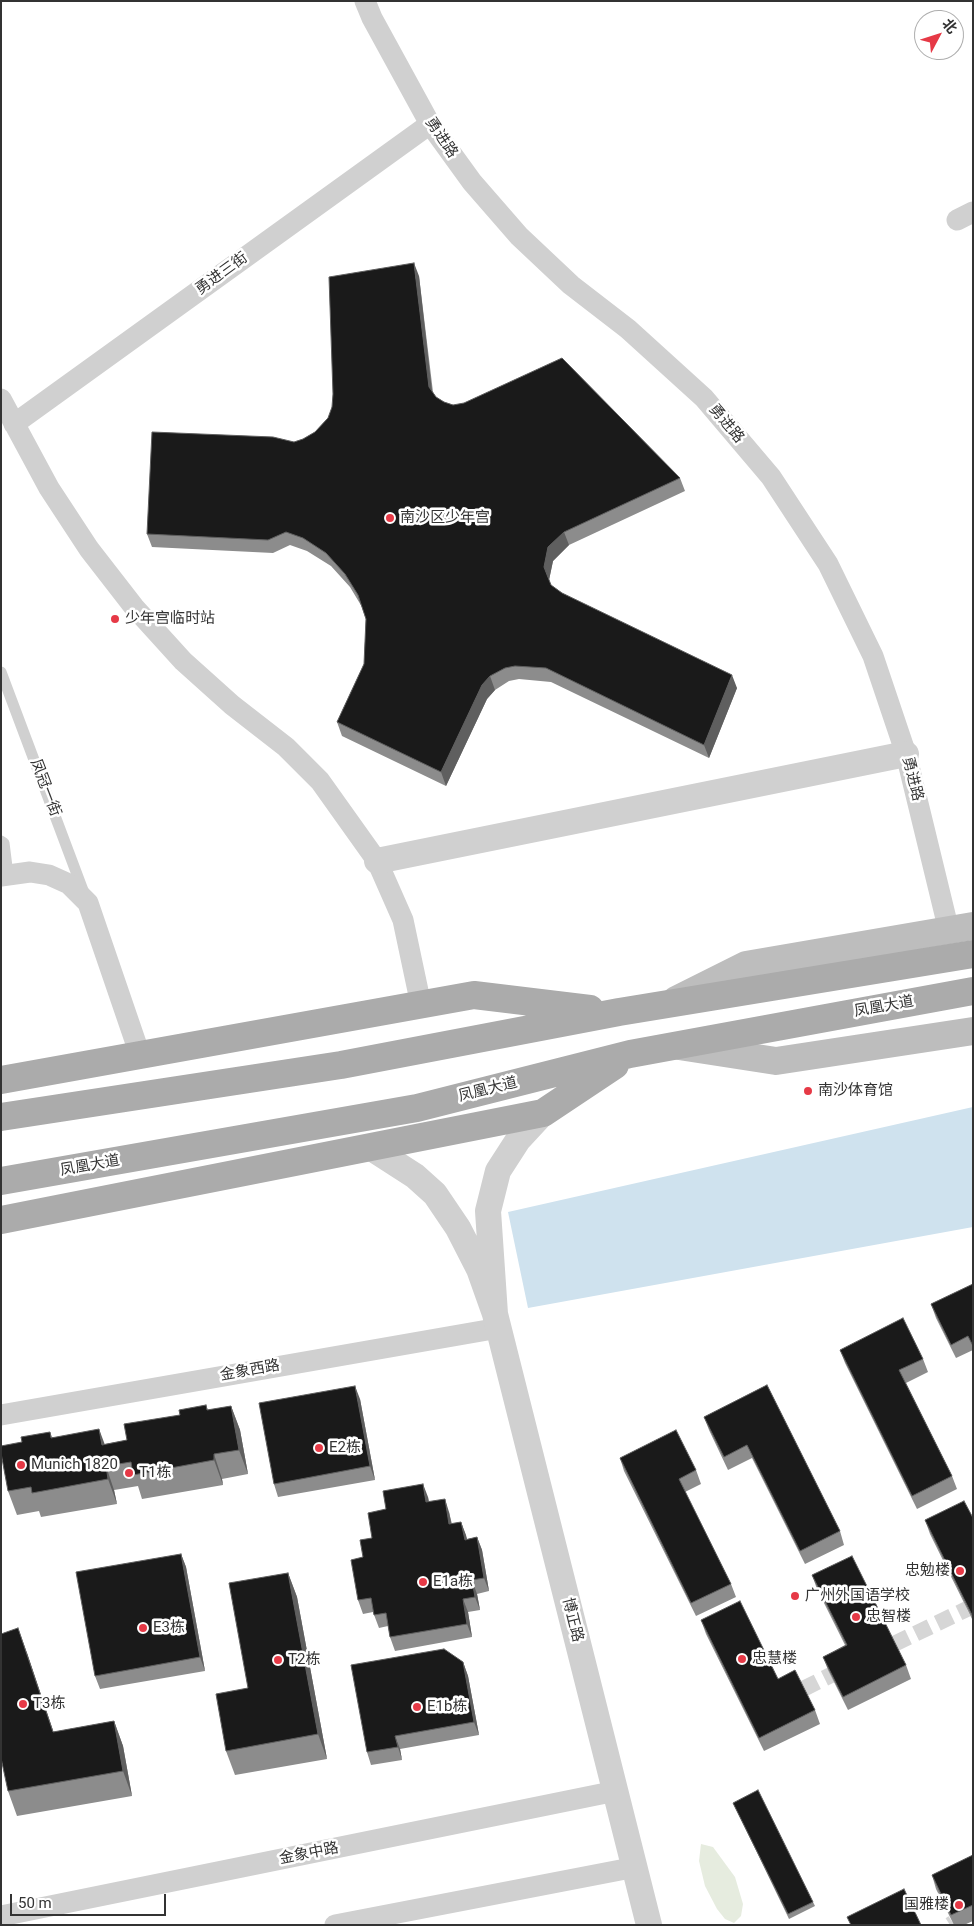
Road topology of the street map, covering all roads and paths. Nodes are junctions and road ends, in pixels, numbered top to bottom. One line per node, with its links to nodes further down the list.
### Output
1 (365, 1): 2 (street, 勇进路)
2 (430, 124): 4 (street, 勇进三街); 6 (street, 勇进路)
3 (1, 399): 4 (street)
4 (14, 424): 8 (street)
5 (1, 672): 10 (lane, 凤冠一街)
6 (906, 754): 8 (street); 11 (street, 勇进路)
7 (1, 841): 9 (lane)
8 (377, 861): 15 (street)
9 (4, 875): 10 (street)
10 (88, 904): 20 (street)
11 (961, 929): 14 (main road)
12 (973, 954): 14 (main road)
13 (973, 991): 18 (main road, 凤凰大道)
14 (669, 1004): 16 (main road)
15 (421, 1005): 16 (main road); 20 (main road)
16 (619, 1012): 23 (main road)
17 (973, 1031): 18 (main road)
18 (676, 1046): 19 (main road, 凤凰大道)
19 (630, 1054): 22 (main road); 25 (main road, 凤凰大道)
20 (140, 1055): 21 (main road)
21 (1, 1080)
22 (543, 1113): 24 (main road); 27 (street)
23 (1, 1117)
24 (370, 1147): 26 (main road); 27 (street)
25 (1, 1182)
26 (1, 1220)
27 (497, 1321): 28 (street, 金象西路); 29 (street, 博正路)
28 (1, 1414)
29 (616, 1792): 30 (street, 博正路); 31 (street, 金象中路)
30 (636, 1867): 32 (street); 33 (street, 博正路)
31 (1, 1916)
32 (335, 1925)
33 (649, 1925)

